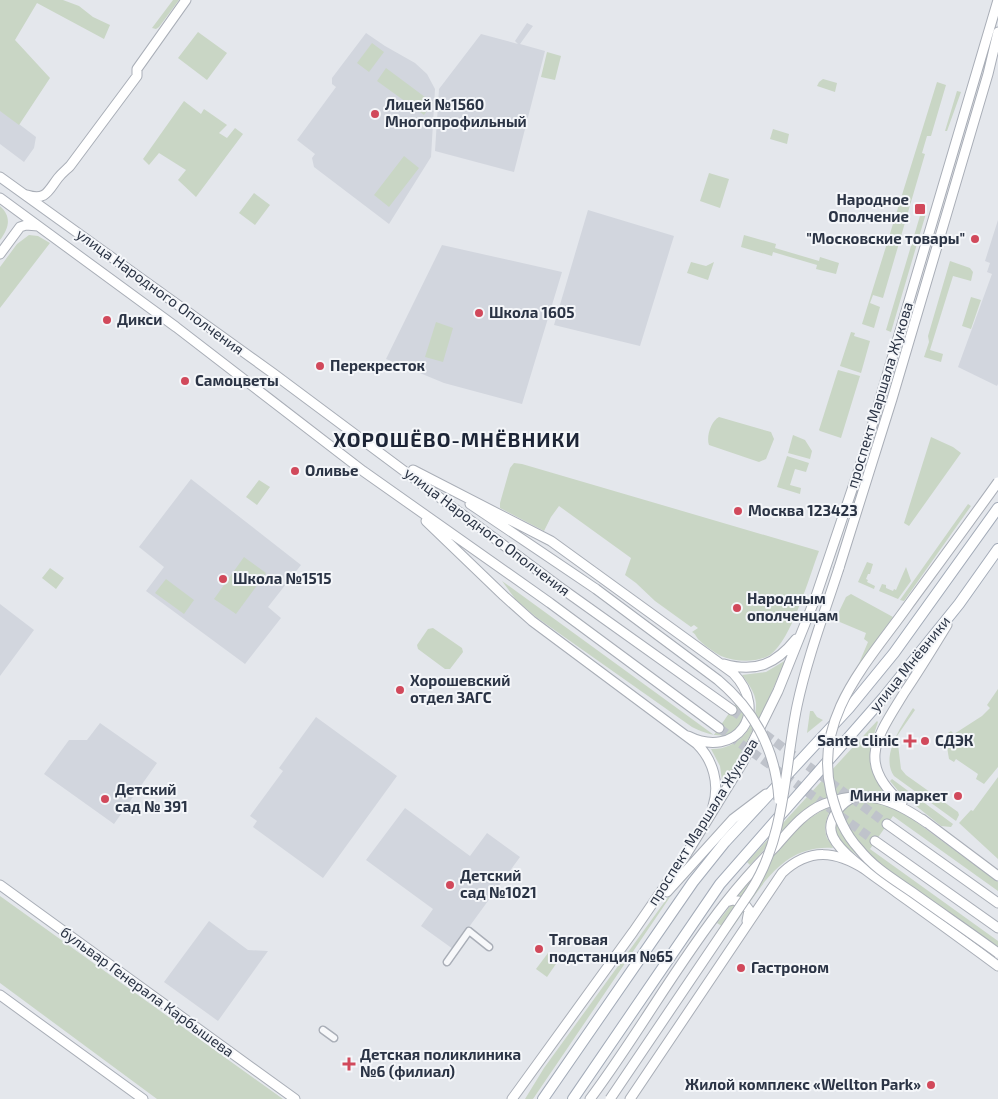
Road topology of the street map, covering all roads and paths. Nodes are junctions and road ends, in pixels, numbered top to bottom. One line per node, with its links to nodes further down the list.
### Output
1 (186, 0): 8 (main road)
2 (998, 0): 4 (main road, проспект Маршала Жукова)
3 (998, 32): 5 (main road, проспект Маршала Жукова)
4 (982, 54): 5 (main road); 22 (main road, проспект Маршала Жукова)
5 (995, 56): 29 (main road, проспект Маршала Жукова, bridge)
6 (0, 177): 7 (main road, улица Народного Ополчения)
7 (22, 193): 8 (main road); 11 (main road, улица Народного Ополчения)
8 (46, 194): 11 (main road)
9 (0, 198): 10 (main road, улица Народного Ополчения)
10 (13, 207): 12 (main road, улица Народного Ополчения); 13 (main road)
11 (51, 213): 15 (main road, улица Народного Ополчения)
12 (40, 227): 13 (main road); 18 (main road, улица Народного Ополчения)
13 (18, 228): 14 (main road)
14 (0, 254)
15 (384, 455): 17 (main road); 24 (main road, улица Народного Ополчения)
16 (998, 482): 43 (main road, bridge)
17 (447, 489): 23 (main road); 29 (main road, bridge)
18 (404, 500): 25 (main road, улица Народного Ополчения); 26 (main road)
19 (998, 508): 27 (main road, улица Мнёвники)
20 (998, 549): 21 (main road, улица Мнёвники)
21 (959, 604): 30 (main road); 55 (main road, улица Мнёвники)
22 (807, 619): 23 (main road); 32 (main road, проспект Маршала Жукова)
23 (718, 662): 26 (main road)
24 (732, 710)
25 (719, 728)
26 (688, 736): 32 (main road)
27 (774, 789): 41 (main road); 54 (main road, проспект Маршала Жукова)
28 (857, 796): 30 (main road); 34 (main road); 37 (main road)
29 (778, 822): 57 (main road, bridge)
30 (927, 823): 35 (main road)
31 (887, 824): 38 (main road)
32 (702, 829): 41 (main road, проспект Маршала Жукова)
33 (875, 841): 39 (main road)
34 (866, 870): 40 (main road); 45 (main road)
35 (998, 876)
36 (0, 885): 51 (main road, бульвар Генерала Карбышева)
37 (726, 902): 40 (main road); 56 (main road)
38 (998, 903)
39 (998, 928)
40 (743, 930): 58 (main road)
41 (633, 932): 49 (main road, проспект Маршала Жукова)
42 (489, 947): 44 (street)
43 (998, 953)
44 (447, 962)
45 (998, 966)
46 (0, 995): 50 (main road)
47 (323, 1030): 48 (street)
48 (334, 1038)
49 (538, 1064): 52 (main road, проспект Маршала Жукова); 53 (main road)
50 (143, 1099)
51 (295, 1099)
52 (512, 1099)
53 (520, 1099)
54 (543, 1099)
55 (573, 1099)
56 (590, 1099)
57 (610, 1099)
58 (630, 1099)

